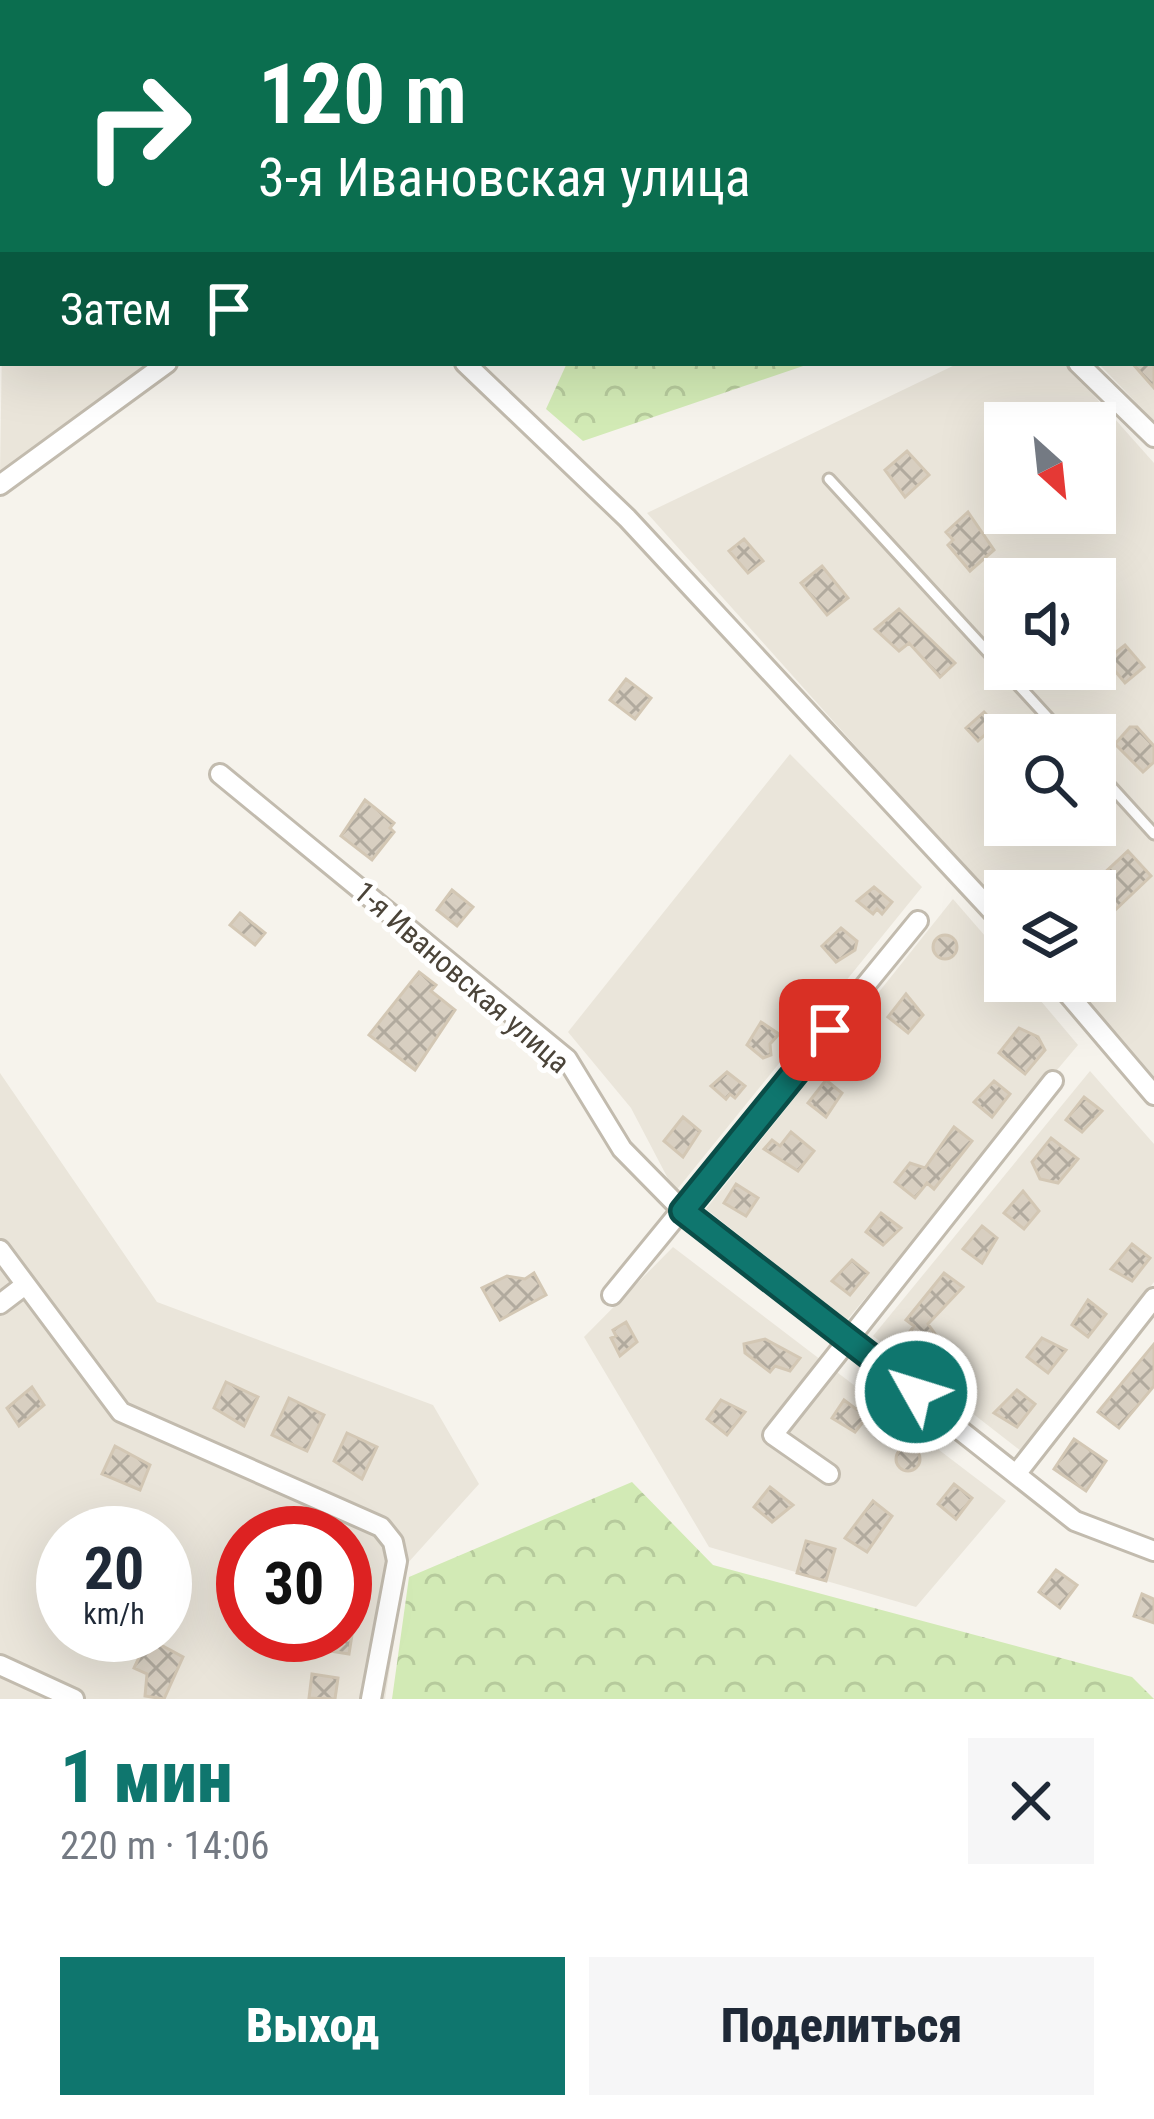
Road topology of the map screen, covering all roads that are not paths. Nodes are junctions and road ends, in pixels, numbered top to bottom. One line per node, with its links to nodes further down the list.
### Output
1 (163, 366): 6 (street)
2 (468, 366): 11 (street)
3 (1081, 366): 4 (street)
4 (1154, 437)
5 (829, 479): 7 (lane)
6 (0, 485)
7 (1045, 714)
8 (220, 774): 16 (street, 1-я Ивановская улица)
9 (1116, 792): 10 (lane)
10 (1154, 834)
11 (984, 902)
12 (918, 921): 16 (street)
13 (1075, 1002): 15 (street)
14 (1053, 1082): 22 (street)
15 (1154, 1095)
16 (683, 1211): 19 (street); 22 (street, 1-я Ивановская улица)
17 (0, 1250): 18 (street)
18 (25, 1285): 21 (street); 28 (street)
19 (612, 1295)
20 (1154, 1298): 23 (street)
21 (0, 1304)
22 (848, 1337): 23 (street, 1-я Ивановская улица); 24 (street)
23 (1017, 1473): 25 (street, 1-я Ивановская улица)
24 (829, 1474)
25 (1154, 1551)
26 (0, 1665): 27 (street)
27 (74, 1699)
28 (371, 1699)

